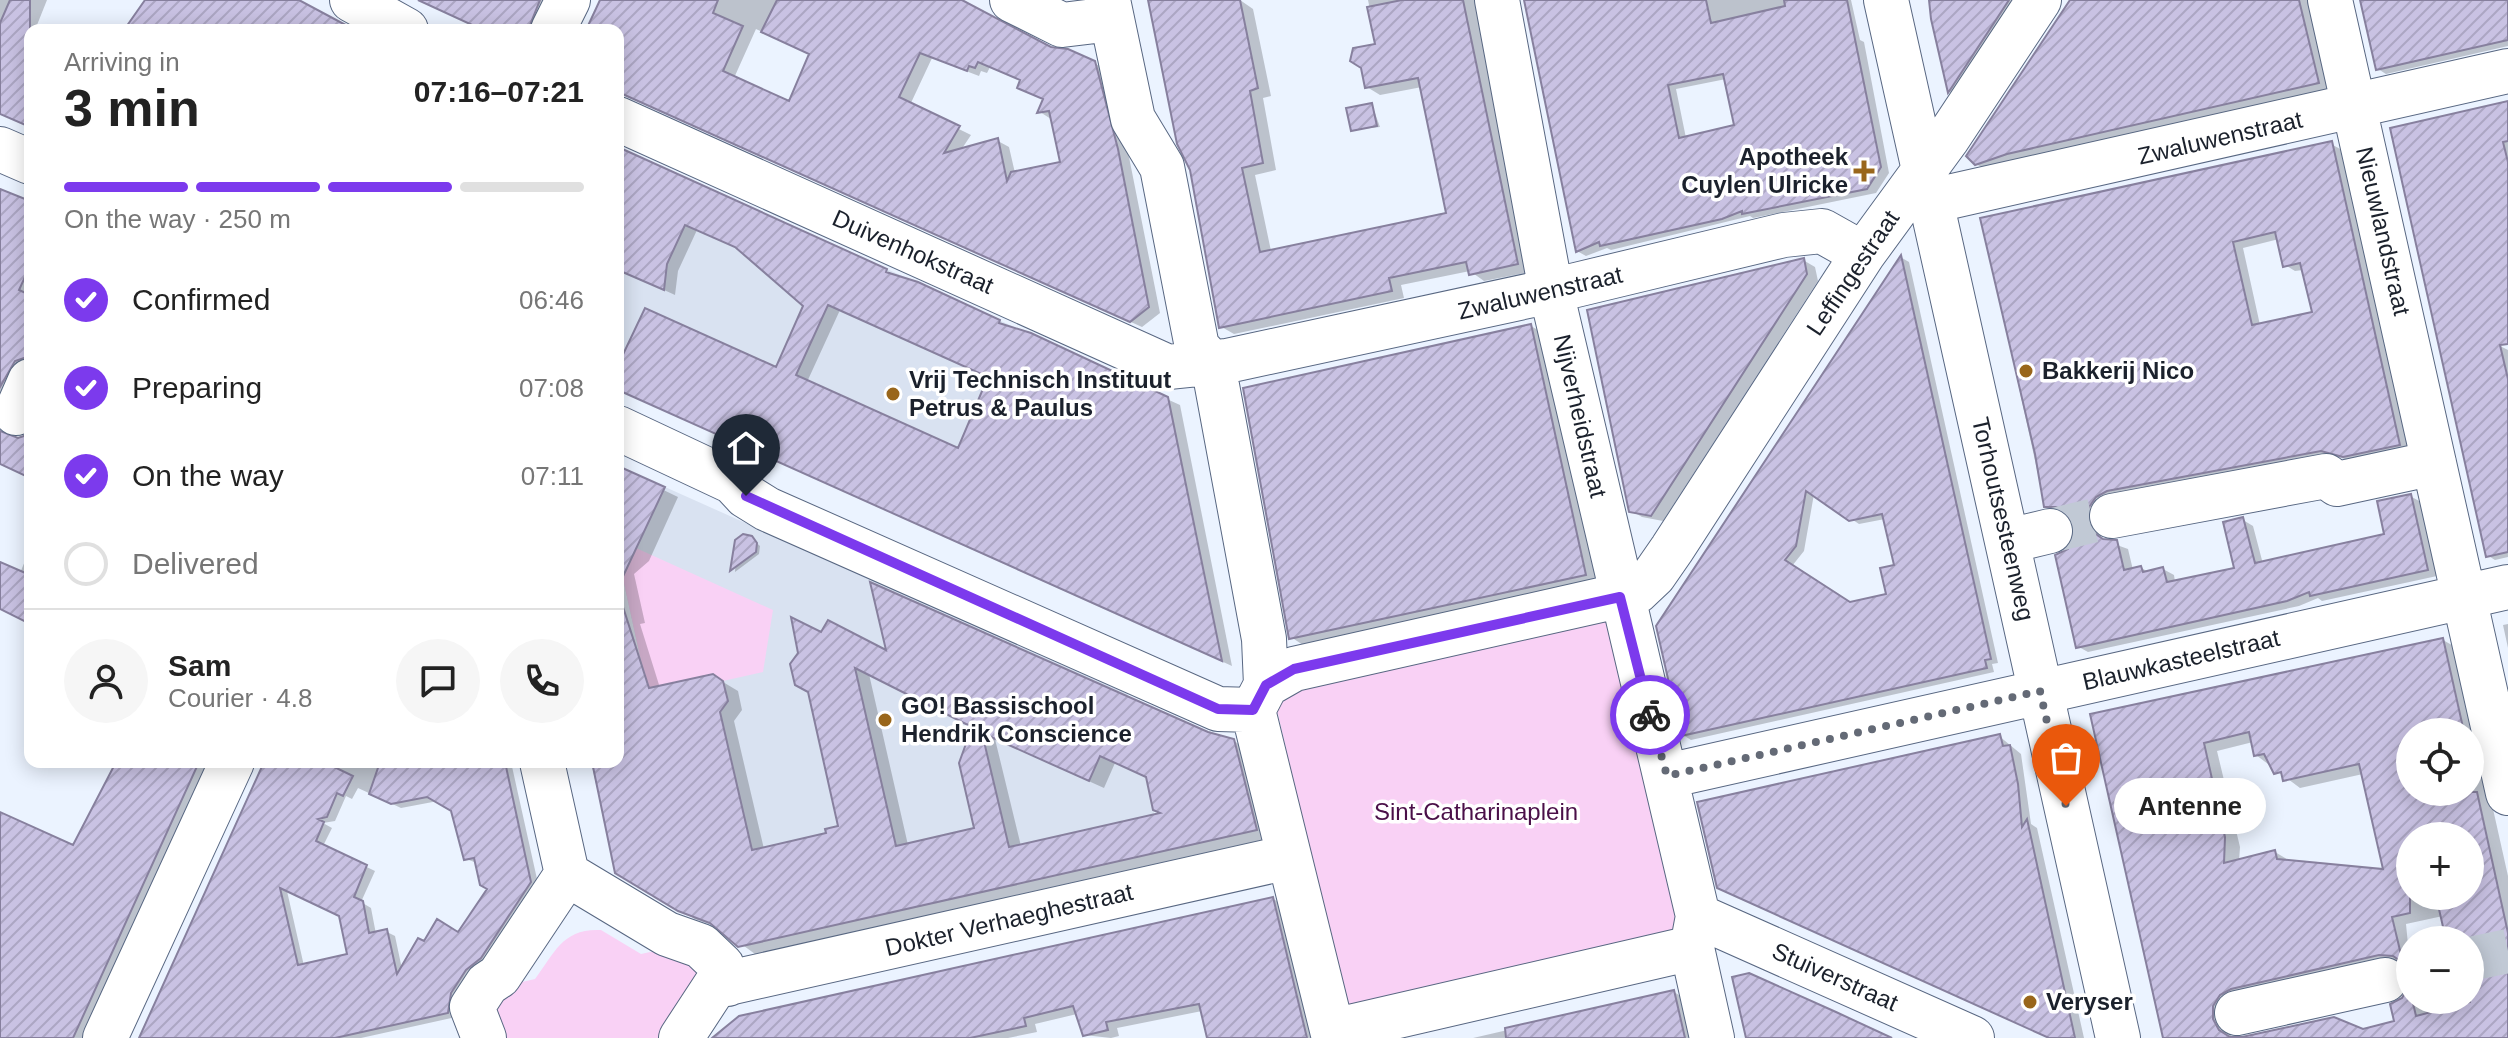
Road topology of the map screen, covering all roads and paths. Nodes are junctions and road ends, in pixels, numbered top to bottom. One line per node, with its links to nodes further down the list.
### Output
1 (352, 0): 9 (street)
2 (568, 0): 10 (street)
3 (1012, 0): 8 (street)
4 (1497, 0): 18 (street, Nijverheidstraat)
5 (1886, 0): 16 (street, Torhoutsesteenweg)
6 (2039, 0): 16 (street, Leffingestraat)
7 (2330, 0): 12 (street, Nieuwlandstraat)
8 (1110, 10): 19 (street)
9 (395, 24)
10 (556, 24)
11 (2508, 71): 12 (street, Zwaluwenstraat)
12 (2355, 107): 16 (street, Zwaluwenstraat); 21 (street, Nieuwlandstraat)
13 (624, 122): 19 (street, Duivenhokstraat)
14 (0, 149): 15 (street)
15 (24, 159)
16 (1928, 185): 17 (street, Leffingestraat); 25 (street, Torhoutsesteenweg)
17 (1863, 254): 18 (street, Zwaluwenstraat); 26 (street, Leffingestraat)
18 (1551, 291): 19 (street, Zwaluwenstraat); 24 (street, Nijverheidstraat)
19 (1213, 364): 31 (street)
20 (624, 431): 31 (street)
21 (2434, 463): 22 (street); 29 (street, Nieuwlandstraat)
22 (2112, 516)
23 (2050, 531): 25 (street)
24 (1609, 537): 26 (street); 28 (street, Nijverheidstraat)
25 (2008, 541): 30 (street, Torhoutsesteenweg)
26 (1672, 549): 28 (street, Leffingestraat)
27 (2508, 587): 29 (street, Blauwkasteelstraat)
28 (1620, 597): 31 (street); 34 (street)
29 (2464, 597): 30 (street, Blauwkasteelstraat); 35 (street, Nieuwlandstraat)
30 (2040, 691): 34 (street, Blauwkasteelstraat); 48 (street, Torhoutsesteenweg)
31 (1260, 698): 36 (street)
32 (229, 768): 43 (street)
33 (543, 768): 37 (street)
34 (1667, 776): 38 (street)
35 (2508, 793)
36 (1289, 857): 40 (street, Dokter Verhaeghestraat); 42 (street)
37 (567, 874): 40 (street); 44 (street)
38 (1695, 932): 42 (street); 46 (street); 47 (street, Stuiverstraat)
39 (2396, 977): 41 (street)
40 (728, 984): 45 (street)
41 (2237, 1013)
42 (1333, 1035)
43 (105, 1038)
44 (484, 1038)
45 (681, 1038)
46 (1712, 1038)
47 (1972, 1038)
48 (2118, 1038)

